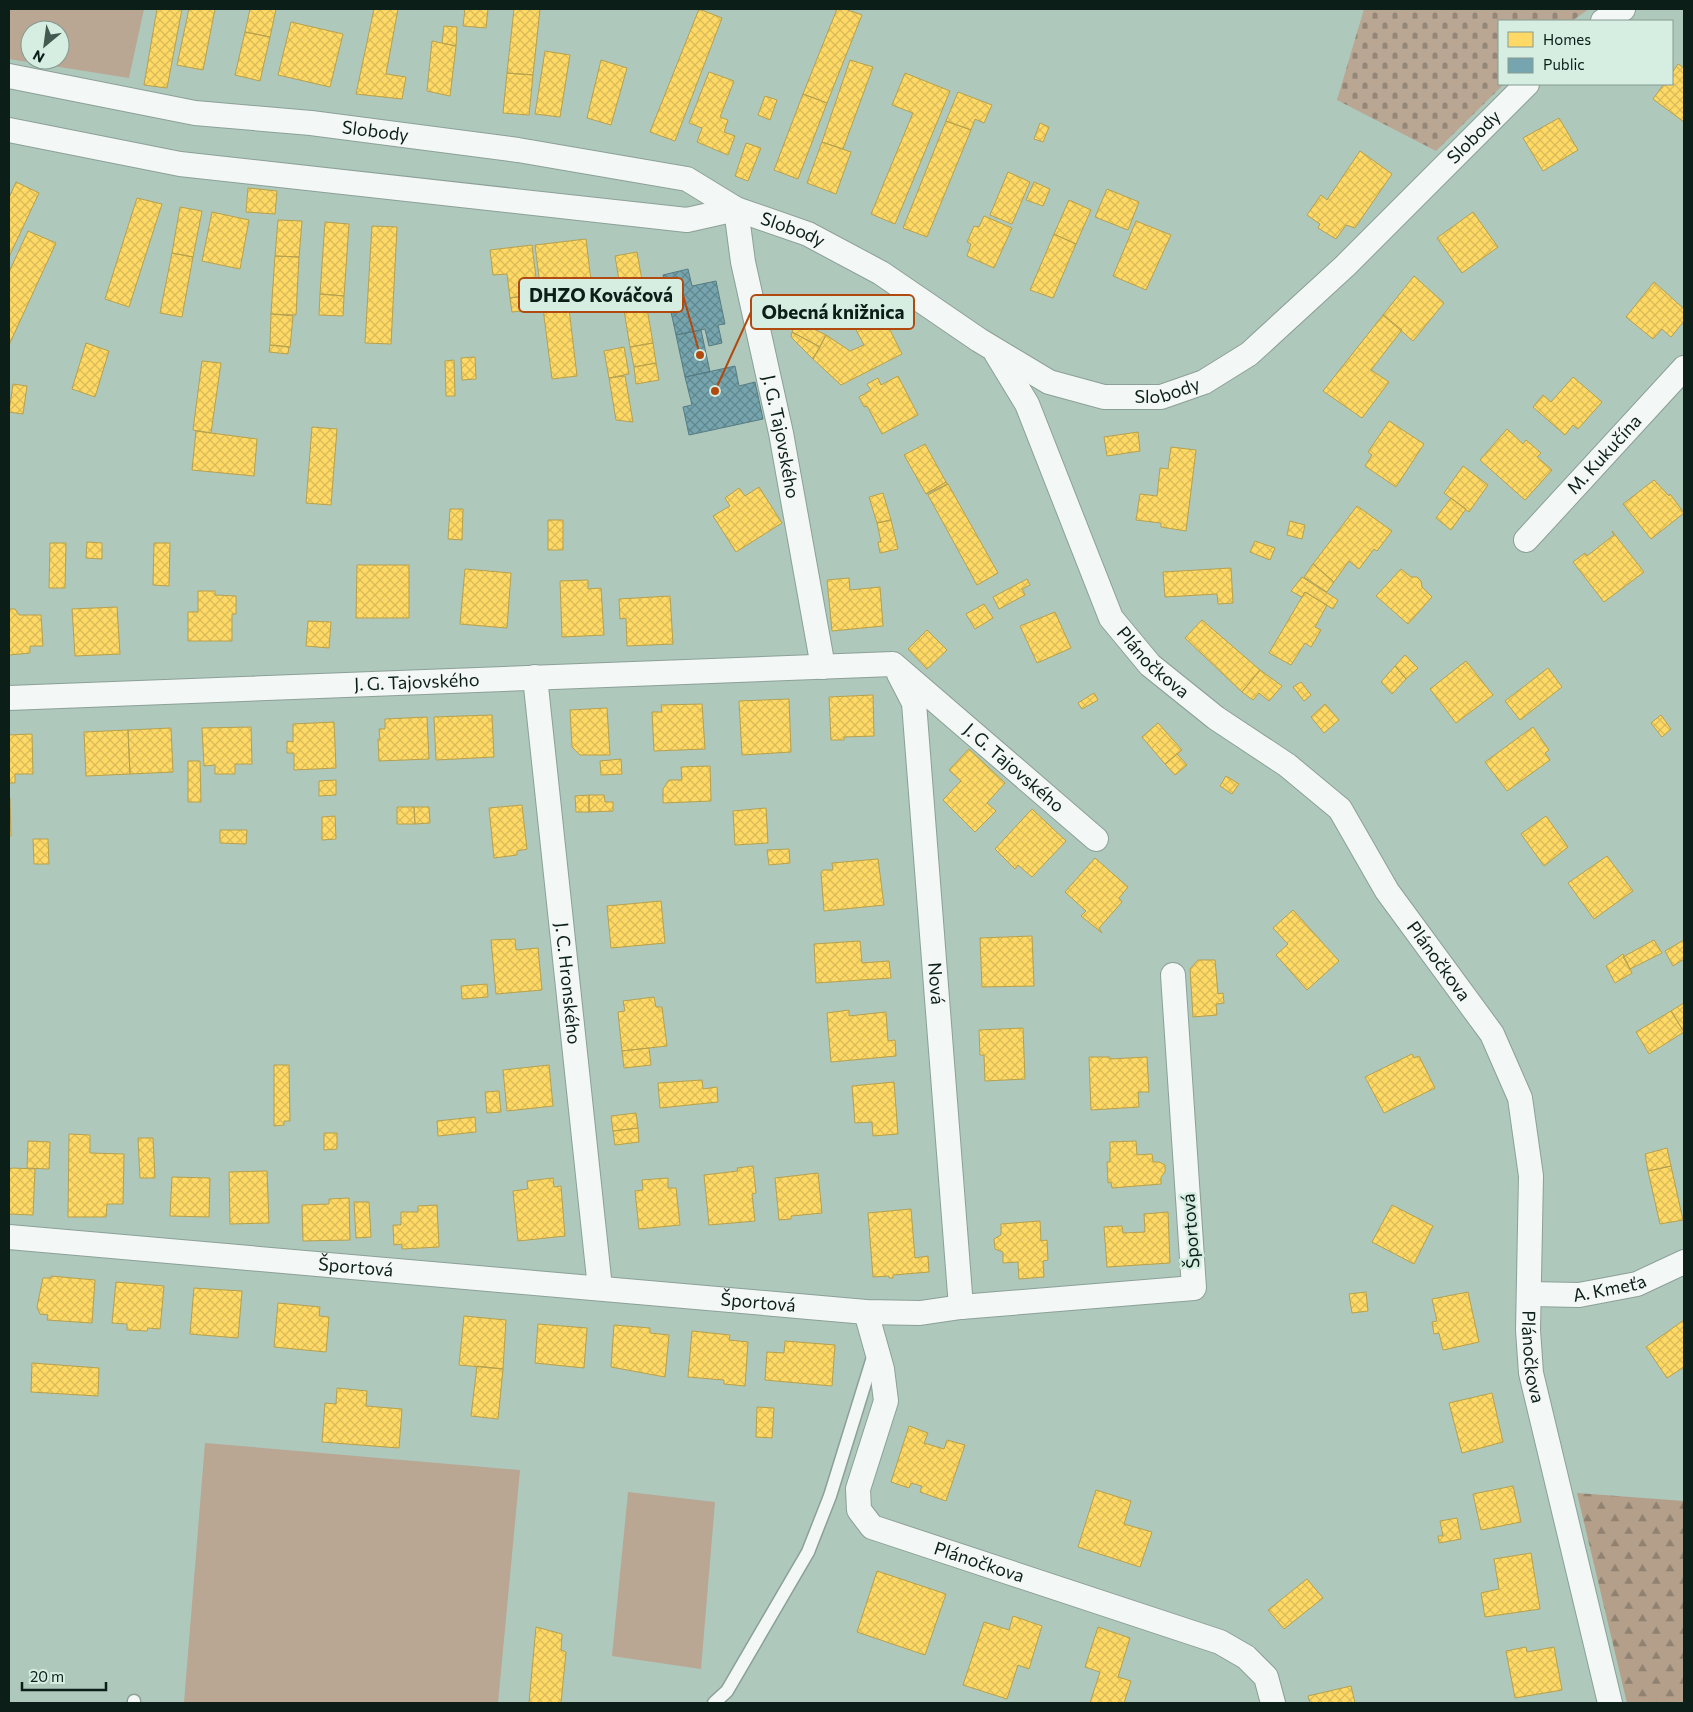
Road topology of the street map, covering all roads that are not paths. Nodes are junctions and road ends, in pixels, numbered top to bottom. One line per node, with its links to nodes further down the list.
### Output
1 (1623, 9): 2 (street)
2 (1605, 20)
3 (9, 76): 6 (street, Slobody)
4 (1526, 85): 7 (street, Slobody)
5 (9, 130): 6 (street, Slobody)
6 (736, 209): 7 (street, Slobody); 11 (street, J. G. Tajovského)
7 (994, 350): 19 (street, Plánočkova)
8 (1684, 368): 9 (street, M. Kukučína)
9 (1526, 540)
10 (893, 664): 11 (street, J. G. Tajovského); 14 (street, J. G. Tajovského); 20 (street, Nová)
11 (823, 667): 12 (street, J. G. Tajovského)
12 (535, 677): 13 (street, J. G. Tajovského); 18 (street, J. C. Hronského)
13 (9, 698)
14 (1096, 839)
15 (1173, 974): 20 (street, Športová)
16 (9, 1237): 18 (street, Športová)
17 (1684, 1262): 19 (street, A. Kmeťa)
18 (600, 1288): 21 (street, Športová)
19 (1530, 1294): 25 (street, Plánočkova)
20 (961, 1308): 21 (street, Športová)
21 (866, 1312): 22 (street, Plánočkova)
22 (876, 1348): 23 (lane); 24 (street, Plánočkova)
23 (714, 1703)
24 (1272, 1703)
25 (1610, 1703)

